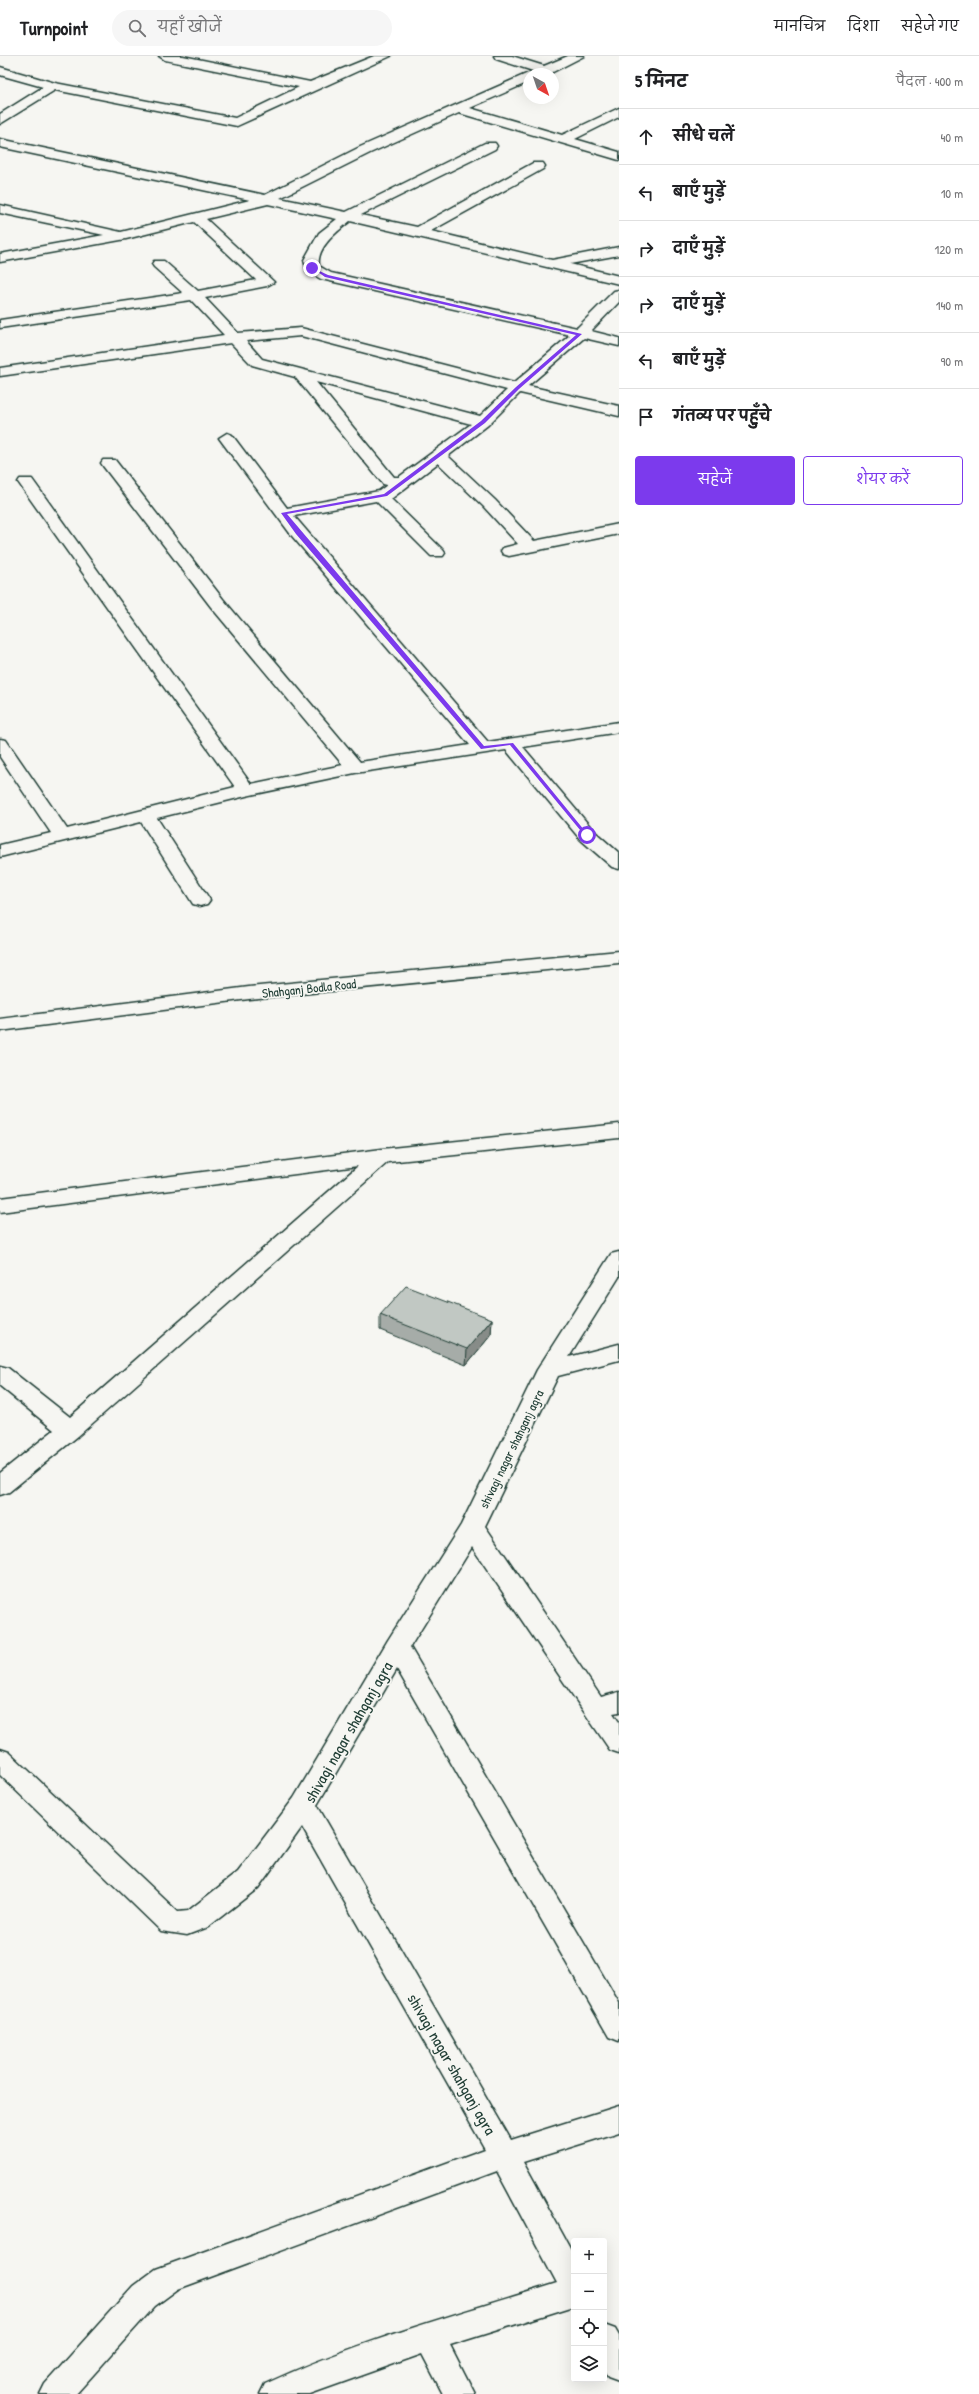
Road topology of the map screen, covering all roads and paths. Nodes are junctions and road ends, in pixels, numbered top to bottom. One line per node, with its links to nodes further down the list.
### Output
1 (165, 56): 10 (street)
2 (385, 56): 10 (street)
3 (500, 56): 5 (street)
4 (578, 56): 6 (street)
5 (531, 68)
6 (550, 68)
7 (0, 71): 9 (street)
8 (523, 81): 11 (street)
9 (53, 86): 10 (street); 13 (street)
10 (311, 86)
11 (458, 109): 14 (street); 19 (street)
12 (619, 112): 14 (street)
13 (0, 120)
14 (565, 139): 17 (street)
15 (0, 142): 19 (street)
16 (490, 146): 21 (street)
17 (619, 156)
18 (538, 166): 23 (street)
19 (264, 201): 21 (street); 22 (street)
20 (0, 209): 24 (street)
21 (347, 217): 23 (street); 33 (street)
22 (196, 218): 24 (street); 31 (street)
23 (419, 232): 28 (street)
24 (126, 236): 26 (street)
25 (619, 251): 28 (street)
26 (0, 258)
27 (159, 264): 31 (street)
28 (549, 264): 29 (street)
29 (619, 280)
30 (619, 294): 33 (street)
31 (195, 296): 32 (street); 34 (street)
32 (0, 324)
33 (580, 334): 35 (street); 38 (street)
34 (234, 338): 36 (street); 37 (street); 38 (street)
35 (619, 342)
36 (0, 372)
37 (301, 374): 40 (street); 45 (street)
38 (518, 388): 39 (street); 40 (street)
39 (619, 411)
40 (483, 422): 42 (street)
41 (227, 438): 47 (street)
42 (438, 455): 45 (street); 49 (street)
43 (109, 462): 56 (street)
44 (26, 482): 57 (street)
45 (402, 482): 46 (street)
46 (385, 495): 47 (street); 51 (street)
47 (284, 513): 55 (street)
48 (619, 529): 49 (street)
49 (530, 547): 50 (street)
50 (509, 551)
51 (438, 553)
52 (619, 727): 54 (street)
53 (0, 744): 59 (street)
54 (511, 744): 55 (street); 61 (street)
55 (483, 748): 56 (street)
56 (355, 768): 57 (street)
57 (246, 790): 58 (street)
58 (147, 816): 59 (street); 62 (street)
59 (63, 836): 60 (street)
60 (0, 851)
61 (619, 863)
62 (200, 900)
63 (619, 958): 64 (street, Shahganj Bodla Road)
64 (0, 1025)
65 (619, 1131): 66 (street)
66 (382, 1156): 67 (street); 72 (street)
67 (0, 1206)
68 (619, 1259): 70 (street, shivagi nagar shahganj agra)
69 (619, 1352): 70 (street)
70 (549, 1370): 74 (street, shivagi nagar shahganj agra)
71 (0, 1374): 72 (street)
72 (70, 1430): 73 (street)
73 (0, 1486)
74 (472, 1527): 75 (street, shivagi nagar shahganj agra); 76 (street)
75 (397, 1647): 79 (street, shivagi nagar shahganj agra); 80 (street)
76 (607, 1705): 77 (street)
77 (619, 1743)
78 (0, 1758): 79 (street)
79 (303, 1805): 82 (street, shivagi nagar shahganj agra)
80 (619, 2029)
81 (619, 2119): 82 (street)
82 (504, 2155): 83 (street, shivagi nagar shahganj agra); 89 (street)
83 (571, 2279)
84 (571, 2293): 85 (street)
85 (430, 2337): 88 (street); 90 (street)
86 (607, 2345): 87 (street)
87 (619, 2367)
88 (294, 2390)
89 (56, 2394)
90 (459, 2394)

